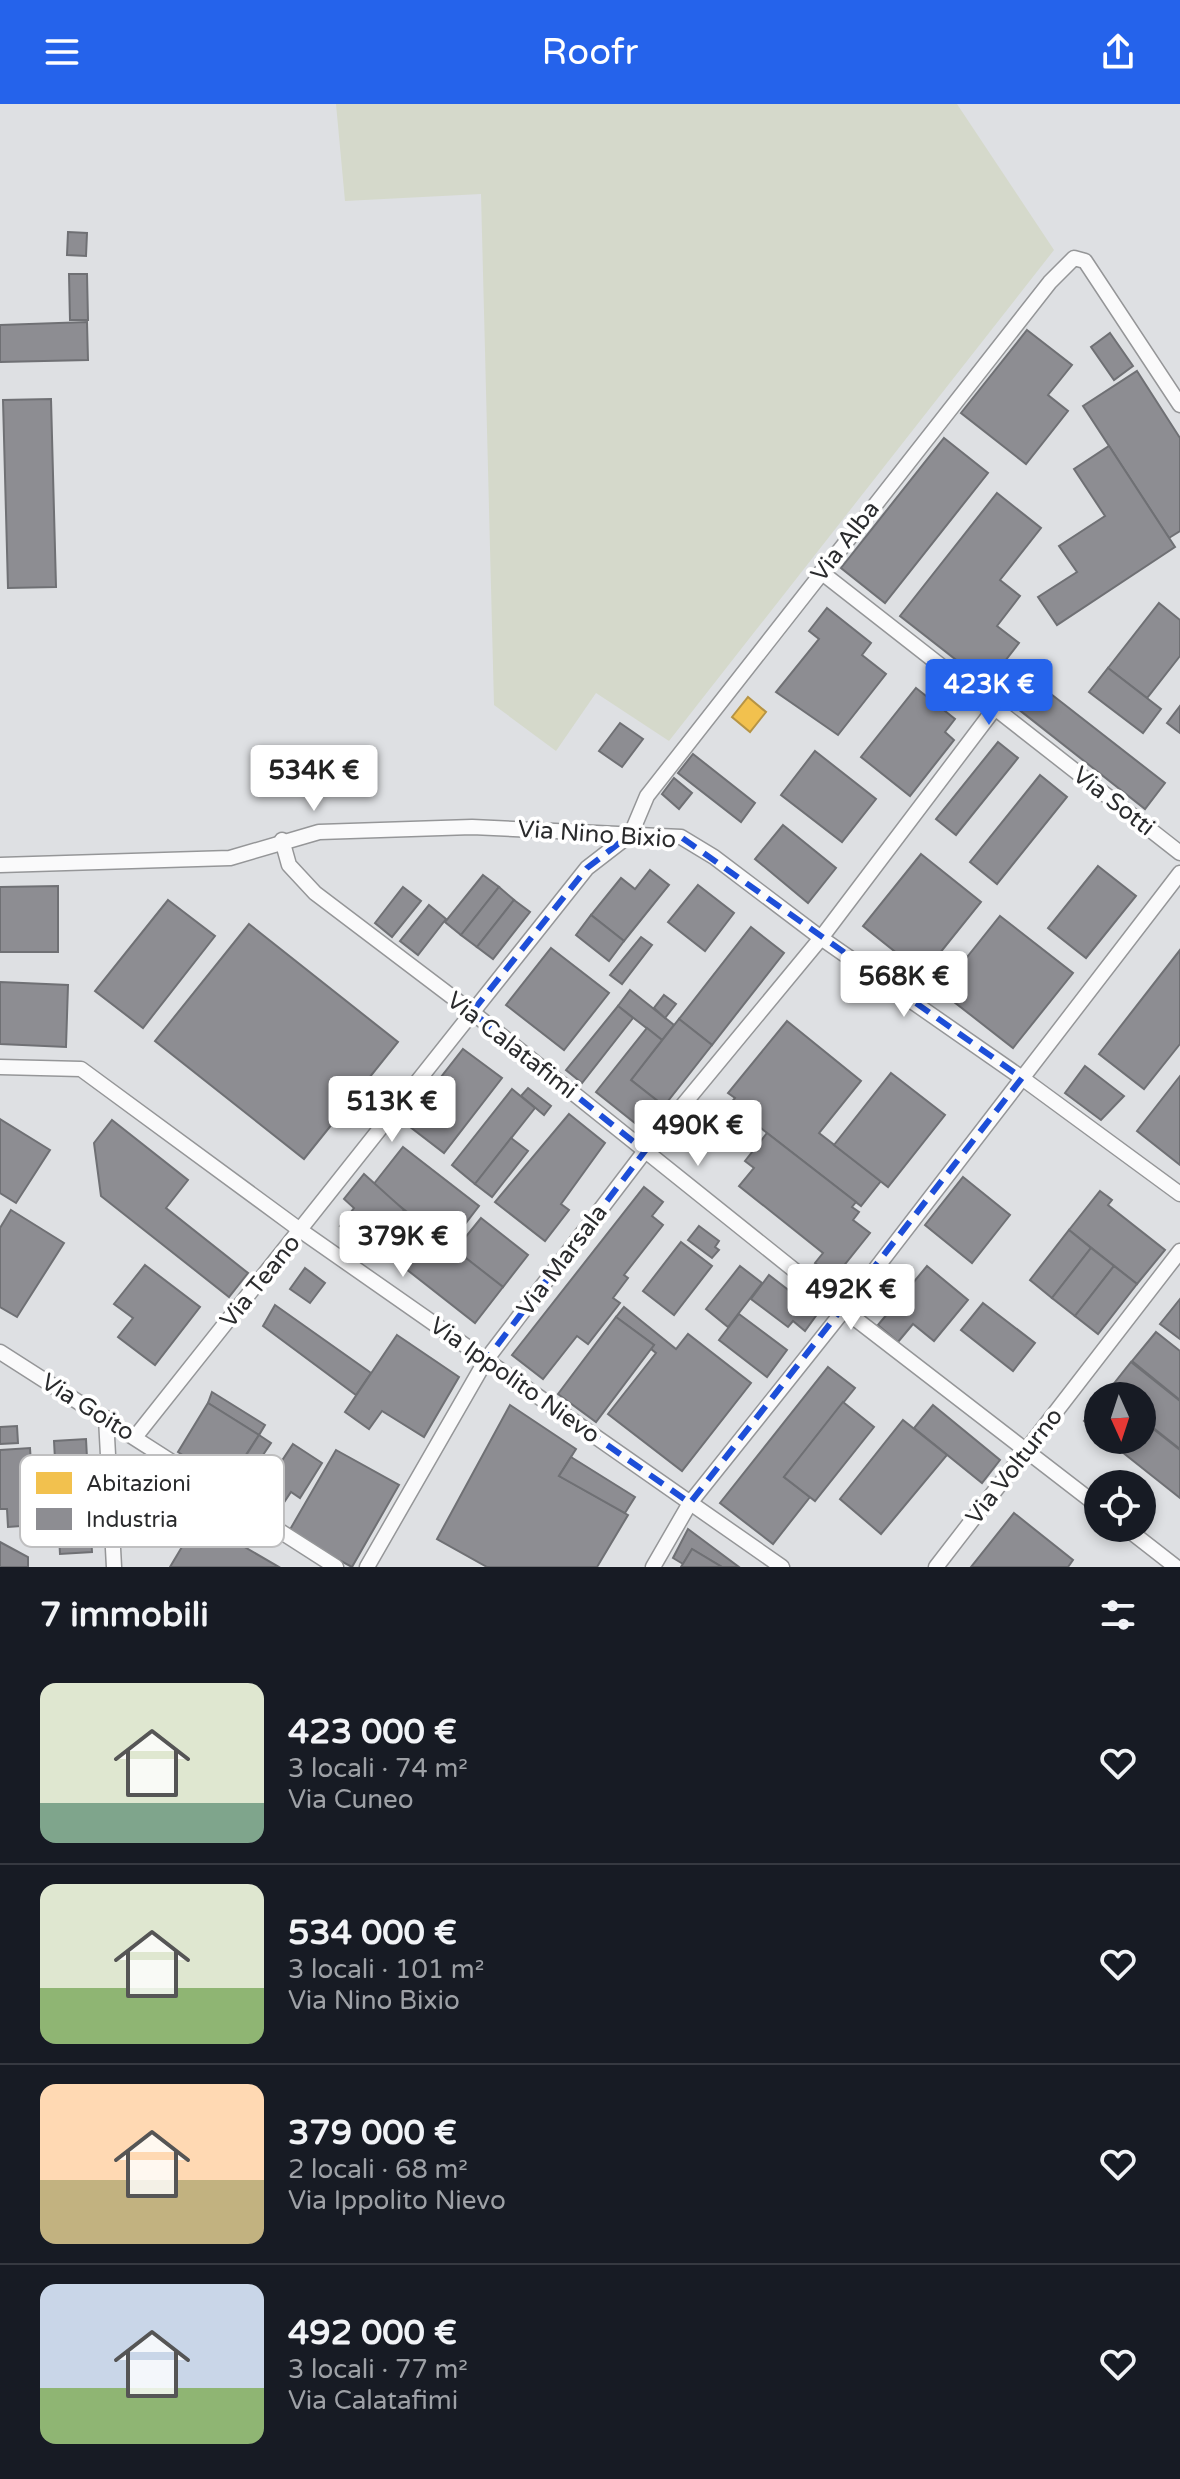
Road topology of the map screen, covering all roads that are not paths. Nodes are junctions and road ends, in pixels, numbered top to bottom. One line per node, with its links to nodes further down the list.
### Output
1 (1180, 405): 2 (street, Via Alba)
2 (821, 572): 3 (street, Via Sotti); 4 (street, Via Alba)
3 (995, 708): 6 (street, Via Sotti); 9 (street, Via Marsala)
4 (631, 834): 5 (street, Via Nino Bixio); 9 (street, Via Nino Bixio); 10 (street, Via Teano)
5 (282, 840): 7 (street, Via Nino Bixio); 10 (street, Via Calatafimi)
6 (1180, 853)
7 (0, 865)
8 (1180, 873): 12 (street)
9 (821, 938): 12 (street, Via Nino Bixio); 13 (street, Via Marsala)
10 (472, 1012): 13 (street, Via Calatafimi); 15 (street, Via Teano)
11 (0, 1067): 15 (street, Via Ippolito Nievo)
12 (1022, 1078): 14 (street, Via Nino Bixio); 17 (street)
13 (645, 1151): 17 (street, Via Calatafimi); 19 (street, Via Marsala)
14 (1180, 1194)
15 (300, 1230): 19 (street, Via Ippolito Nievo); 21 (street, Via Teano)
16 (1180, 1251): 22 (street, Via Volturno)
17 (844, 1310): 22 (street, Via Calatafimi); 26 (street)
18 (0, 1352): 20 (street, Via Goito)
19 (486, 1360): 26 (street, Via Ippolito Nievo); 32 (street, Via Marsala)
20 (106, 1418): 21 (street, Via Goito); 23 (street)
21 (136, 1436): 24 (street, Via Goito)
22 (1025, 1450): 25 (street, Via Calatafimi); 35 (street, Via Volturno)
23 (108, 1455)
24 (165, 1455)
25 (1084, 1495)
26 (690, 1503): 33 (street); 34 (street, Via Ippolito Nievo)
27 (284, 1533): 31 (street, Via Goito)
28 (1144, 1542): 36 (street)
29 (113, 1547): 30 (street)
30 (114, 1567)
31 (336, 1567)
32 (367, 1567)
33 (653, 1567)
34 (782, 1567)
35 (936, 1567)
36 (1176, 1567)

